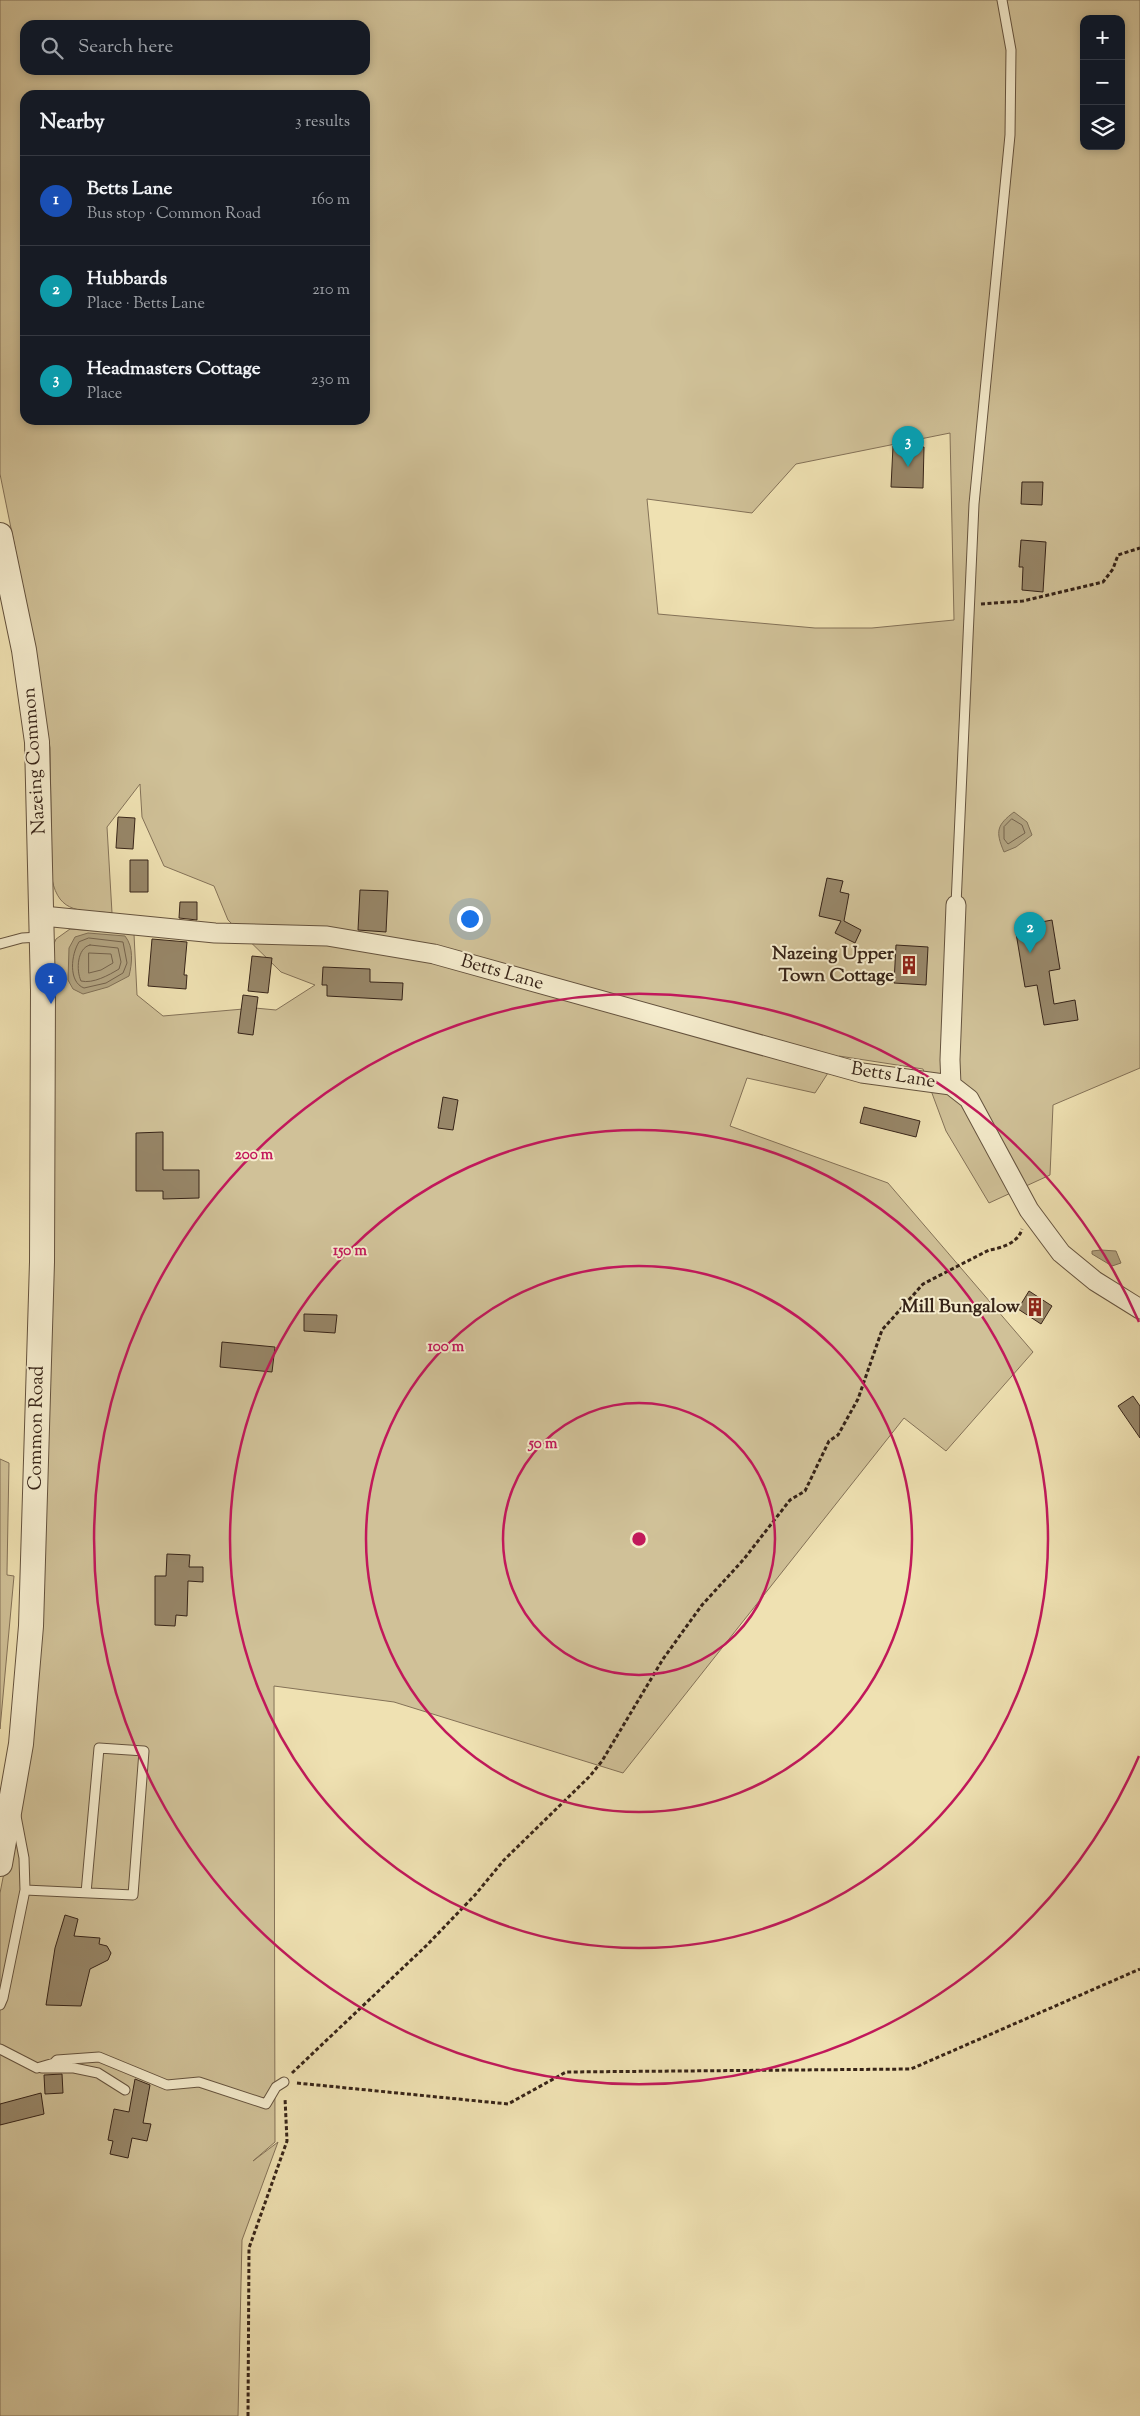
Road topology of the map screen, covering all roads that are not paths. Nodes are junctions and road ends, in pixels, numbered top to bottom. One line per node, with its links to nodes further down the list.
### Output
1 (1002, 0): 3 (lane)
2 (0, 535): 4 (street, Nazeing Common)
3 (956, 905): 7 (street, Betts Lane)
4 (43, 926): 5 (lane); 6 (street, Nazeing Common); 7 (street, Betts Lane)
5 (0, 944)
6 (43, 990): 9 (street, Common Road)
7 (952, 1085): 8 (street, Betts Lane)
8 (1140, 1309)
9 (12, 1801): 10 (street, Common Road); 11 (lane)
10 (0, 1864)
11 (25, 1890): 12 (lane); 13 (lane)
12 (86, 1892): 12 (lane)
13 (0, 2005)
14 (0, 2048): 15 (lane)
15 (39, 2068): 16 (lane); 17 (lane)
16 (284, 2082)
17 (125, 2090)

